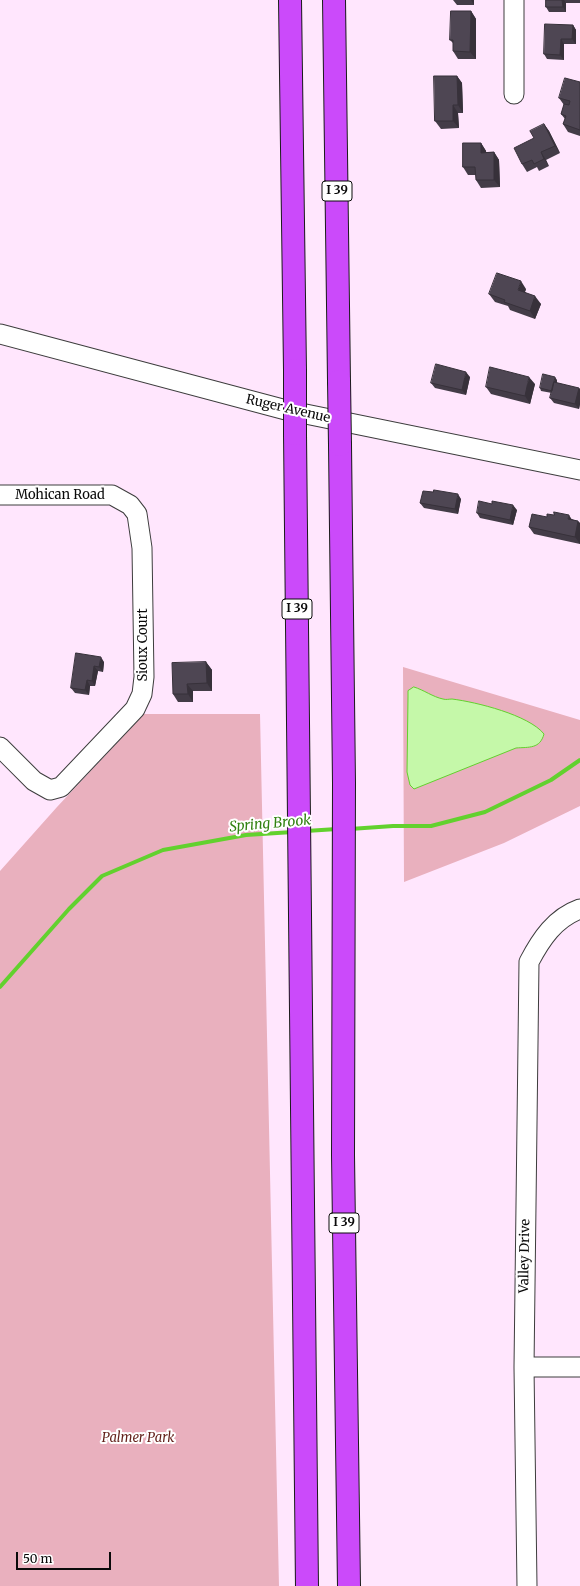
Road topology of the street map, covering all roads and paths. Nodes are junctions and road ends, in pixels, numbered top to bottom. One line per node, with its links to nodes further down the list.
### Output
1 (290, 0): 13 (highway, I 39, bridge)
2 (334, 0): 14 (highway, I 39, bridge)
3 (514, 0): 4 (street)
4 (514, 94)
5 (0, 334): 6 (street, Ruger Avenue)
6 (580, 470)
7 (0, 495): 8 (street, Mohican Road)
8 (137, 514): 9 (street, Sioux Court)
9 (0, 747)
10 (580, 909): 11 (street, Valley Drive)
11 (524, 1367): 12 (street); 15 (street, Valley Drive)
12 (580, 1367)
13 (307, 1586)
14 (349, 1586)
15 (526, 1586)

